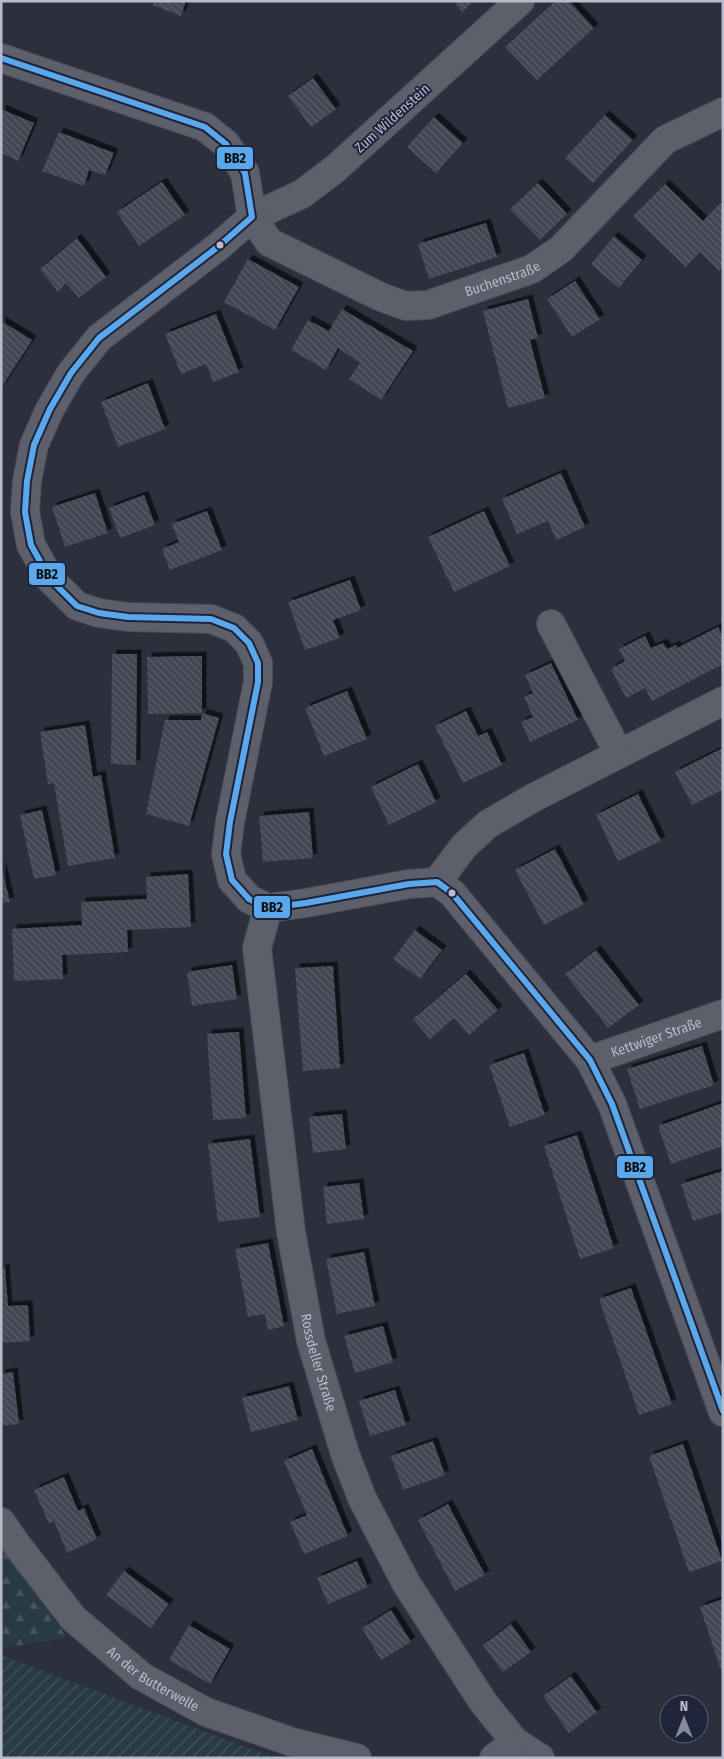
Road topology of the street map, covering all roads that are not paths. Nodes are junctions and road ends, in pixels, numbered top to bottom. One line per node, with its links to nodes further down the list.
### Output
1 (520, 1): 4 (street, Zum Wildenstein)
2 (1, 58): 4 (street)
3 (723, 112): 4 (street, Buchenstraße)
4 (252, 217): 9 (street)
5 (551, 624): 7 (street)
6 (723, 701): 7 (street)
7 (619, 754): 8 (street)
8 (437, 882): 9 (street); 11 (street)
9 (268, 908): 14 (street, Rossdeller Straße)
10 (723, 1014): 11 (street, Kettwiger Straße)
11 (590, 1060): 12 (street)
12 (723, 1412)
13 (1, 1522): 15 (street, An der Butterwelle)
14 (505, 1750): 16 (street, Rossdeller Straße)
15 (357, 1758)
16 (540, 1758)

